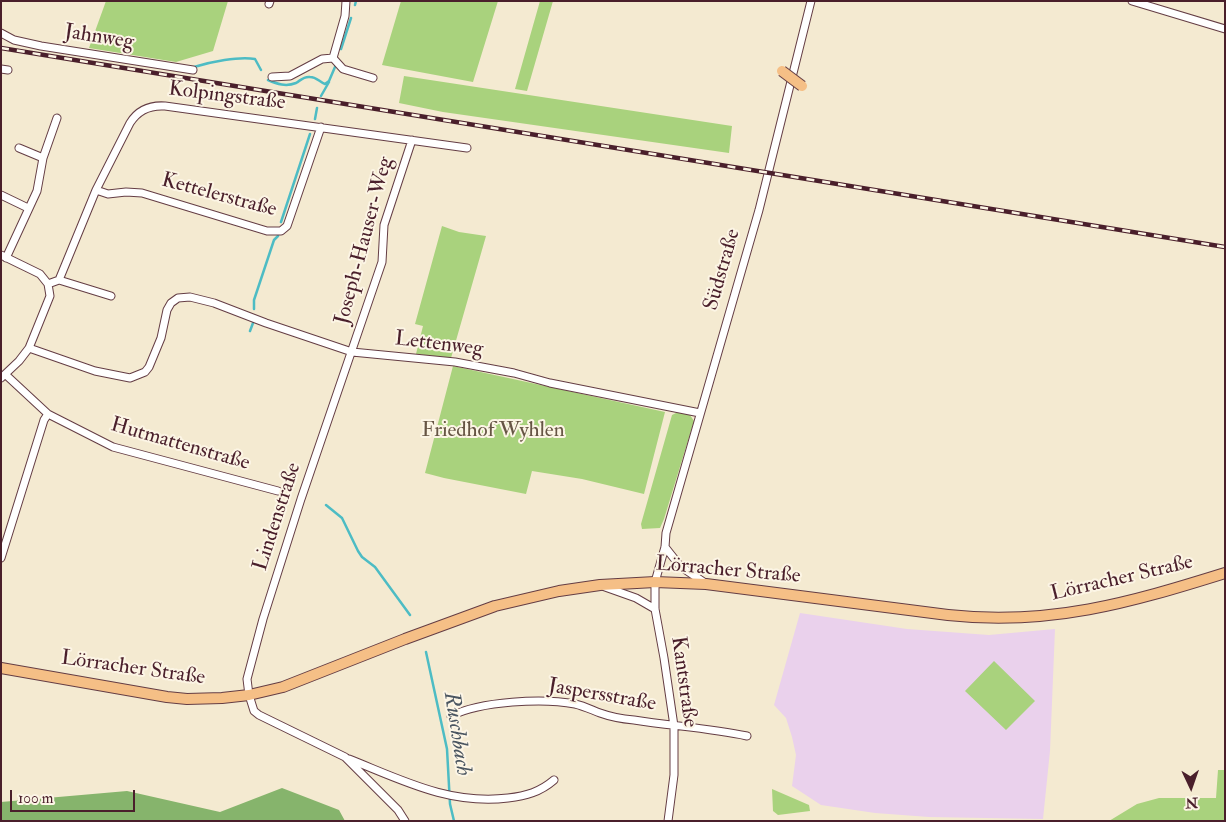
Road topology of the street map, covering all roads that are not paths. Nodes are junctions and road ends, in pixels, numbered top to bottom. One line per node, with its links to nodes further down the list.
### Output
1 (346, 1): 6 (street)
2 (810, 1): 28 (street, Südstraße)
3 (1132, 1): 4 (street)
4 (1225, 30)
5 (1, 33): 7 (street, Jahnweg)
6 (334, 58): 9 (street); 10 (street)
7 (192, 70)
8 (782, 71): 11 (main road, bridge)
9 (272, 77)
10 (373, 78)
11 (802, 86)
12 (57, 118): 17 (street)
13 (321, 127): 14 (street, Kolpingstraße); 18 (street, Kolpingstraße); 18 (street, Kettelerstraße)
14 (412, 140): 16 (street, Kolpingstraße); 26 (street, Joseph-Hauser-Weg)
15 (19, 148): 17 (street)
16 (467, 148)
17 (44, 158): 20 (street)
18 (96, 190): 22 (street, Kolpingstraße)
19 (1, 195): 20 (street)
20 (28, 208): 21 (street)
21 (4, 257): 23 (street)
22 (59, 280): 23 (street); 24 (street)
23 (48, 284): 25 (street)
24 (111, 296)
25 (29, 348): 26 (street, Lettenweg); 27 (street)
26 (352, 352): 28 (street, Lettenweg); 39 (street, Lindenstraße)
27 (3, 376): 29 (street, Hutmattenstraße)
28 (700, 413): 31 (street, Südstraße)
29 (48, 414): 30 (street, Hutmattenstraße); 32 (street)
30 (278, 491)
31 (664, 547): 34 (street, Südstraße); 35 (street)
32 (1, 558)
33 (1225, 573): 35 (main road, Lörracher Straße)
34 (655, 582): 35 (main road, Lörracher Straße); 36 (main road, Lörracher Straße); 37 (street, Kantstraße)
35 (706, 584)
36 (600, 585): 37 (street, Kantstraße); 39 (main road, Lörracher Straße)
37 (655, 608): 41 (street, Kantstraße)
38 (1, 668): 39 (main road, Lörracher Straße)
39 (249, 695): 43 (street)
40 (451, 716): 41 (street, Jaspersstraße)
41 (674, 726): 42 (street, Jaspersstraße); 48 (street, Kantstraße)
42 (747, 736)
43 (345, 757): 44 (street); 46 (street)
44 (373, 768): 45 (street); 46 (street)
45 (554, 780)
46 (368, 781): 47 (street)
47 (406, 821)
48 (668, 821)

